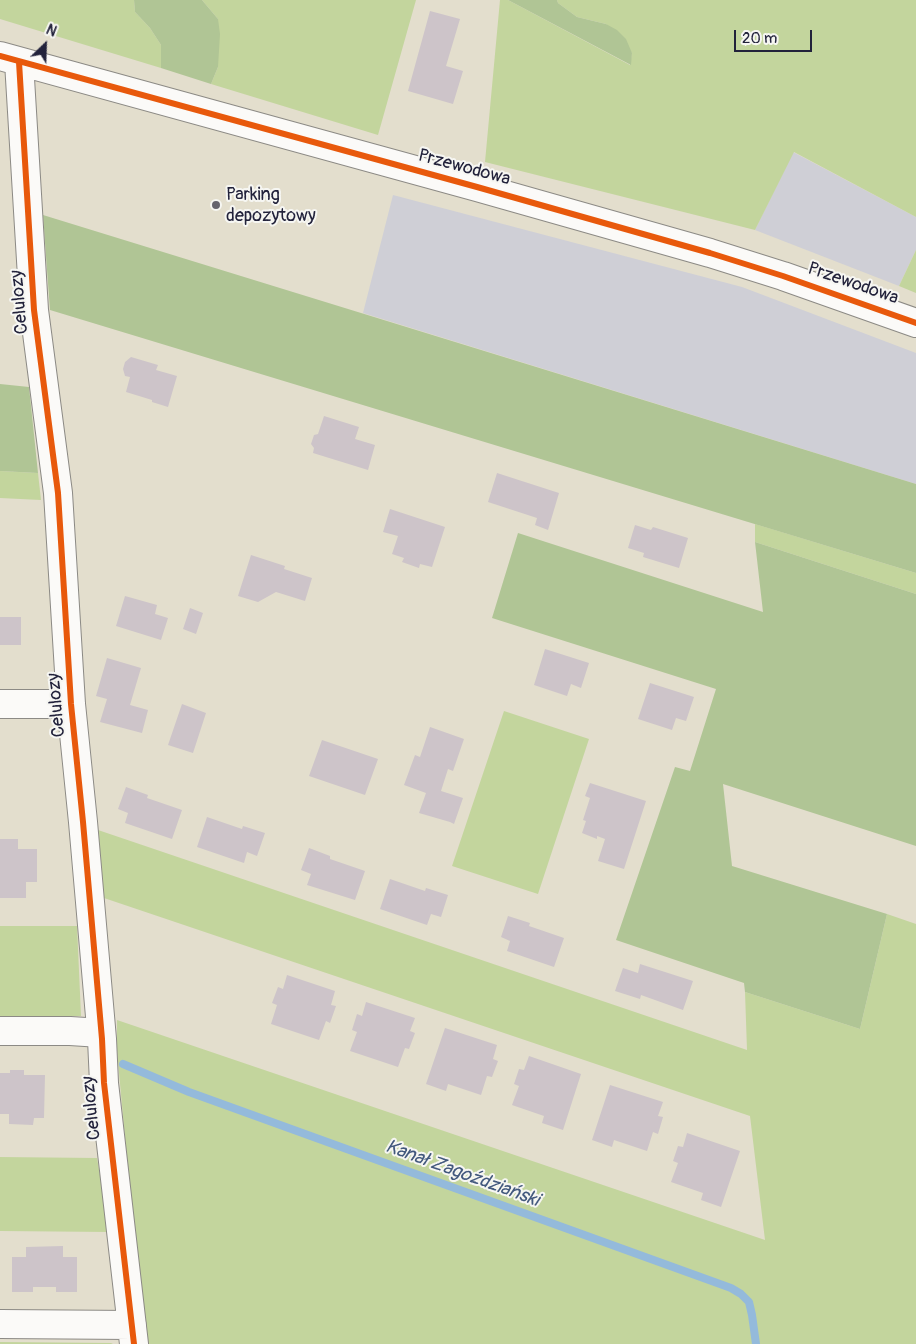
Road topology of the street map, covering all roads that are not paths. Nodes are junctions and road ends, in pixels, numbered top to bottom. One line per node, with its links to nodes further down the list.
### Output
1 (9, 59): 2 (street, Przewodowa); 4 (street, Celulozy)
2 (916, 323)
3 (0, 704): 4 (street)
4 (71, 704): 6 (street, Celulozy)
5 (0, 1031): 6 (street)
6 (102, 1043): 8 (street, Celulozy)
7 (0, 1324): 8 (street)
8 (133, 1335)

